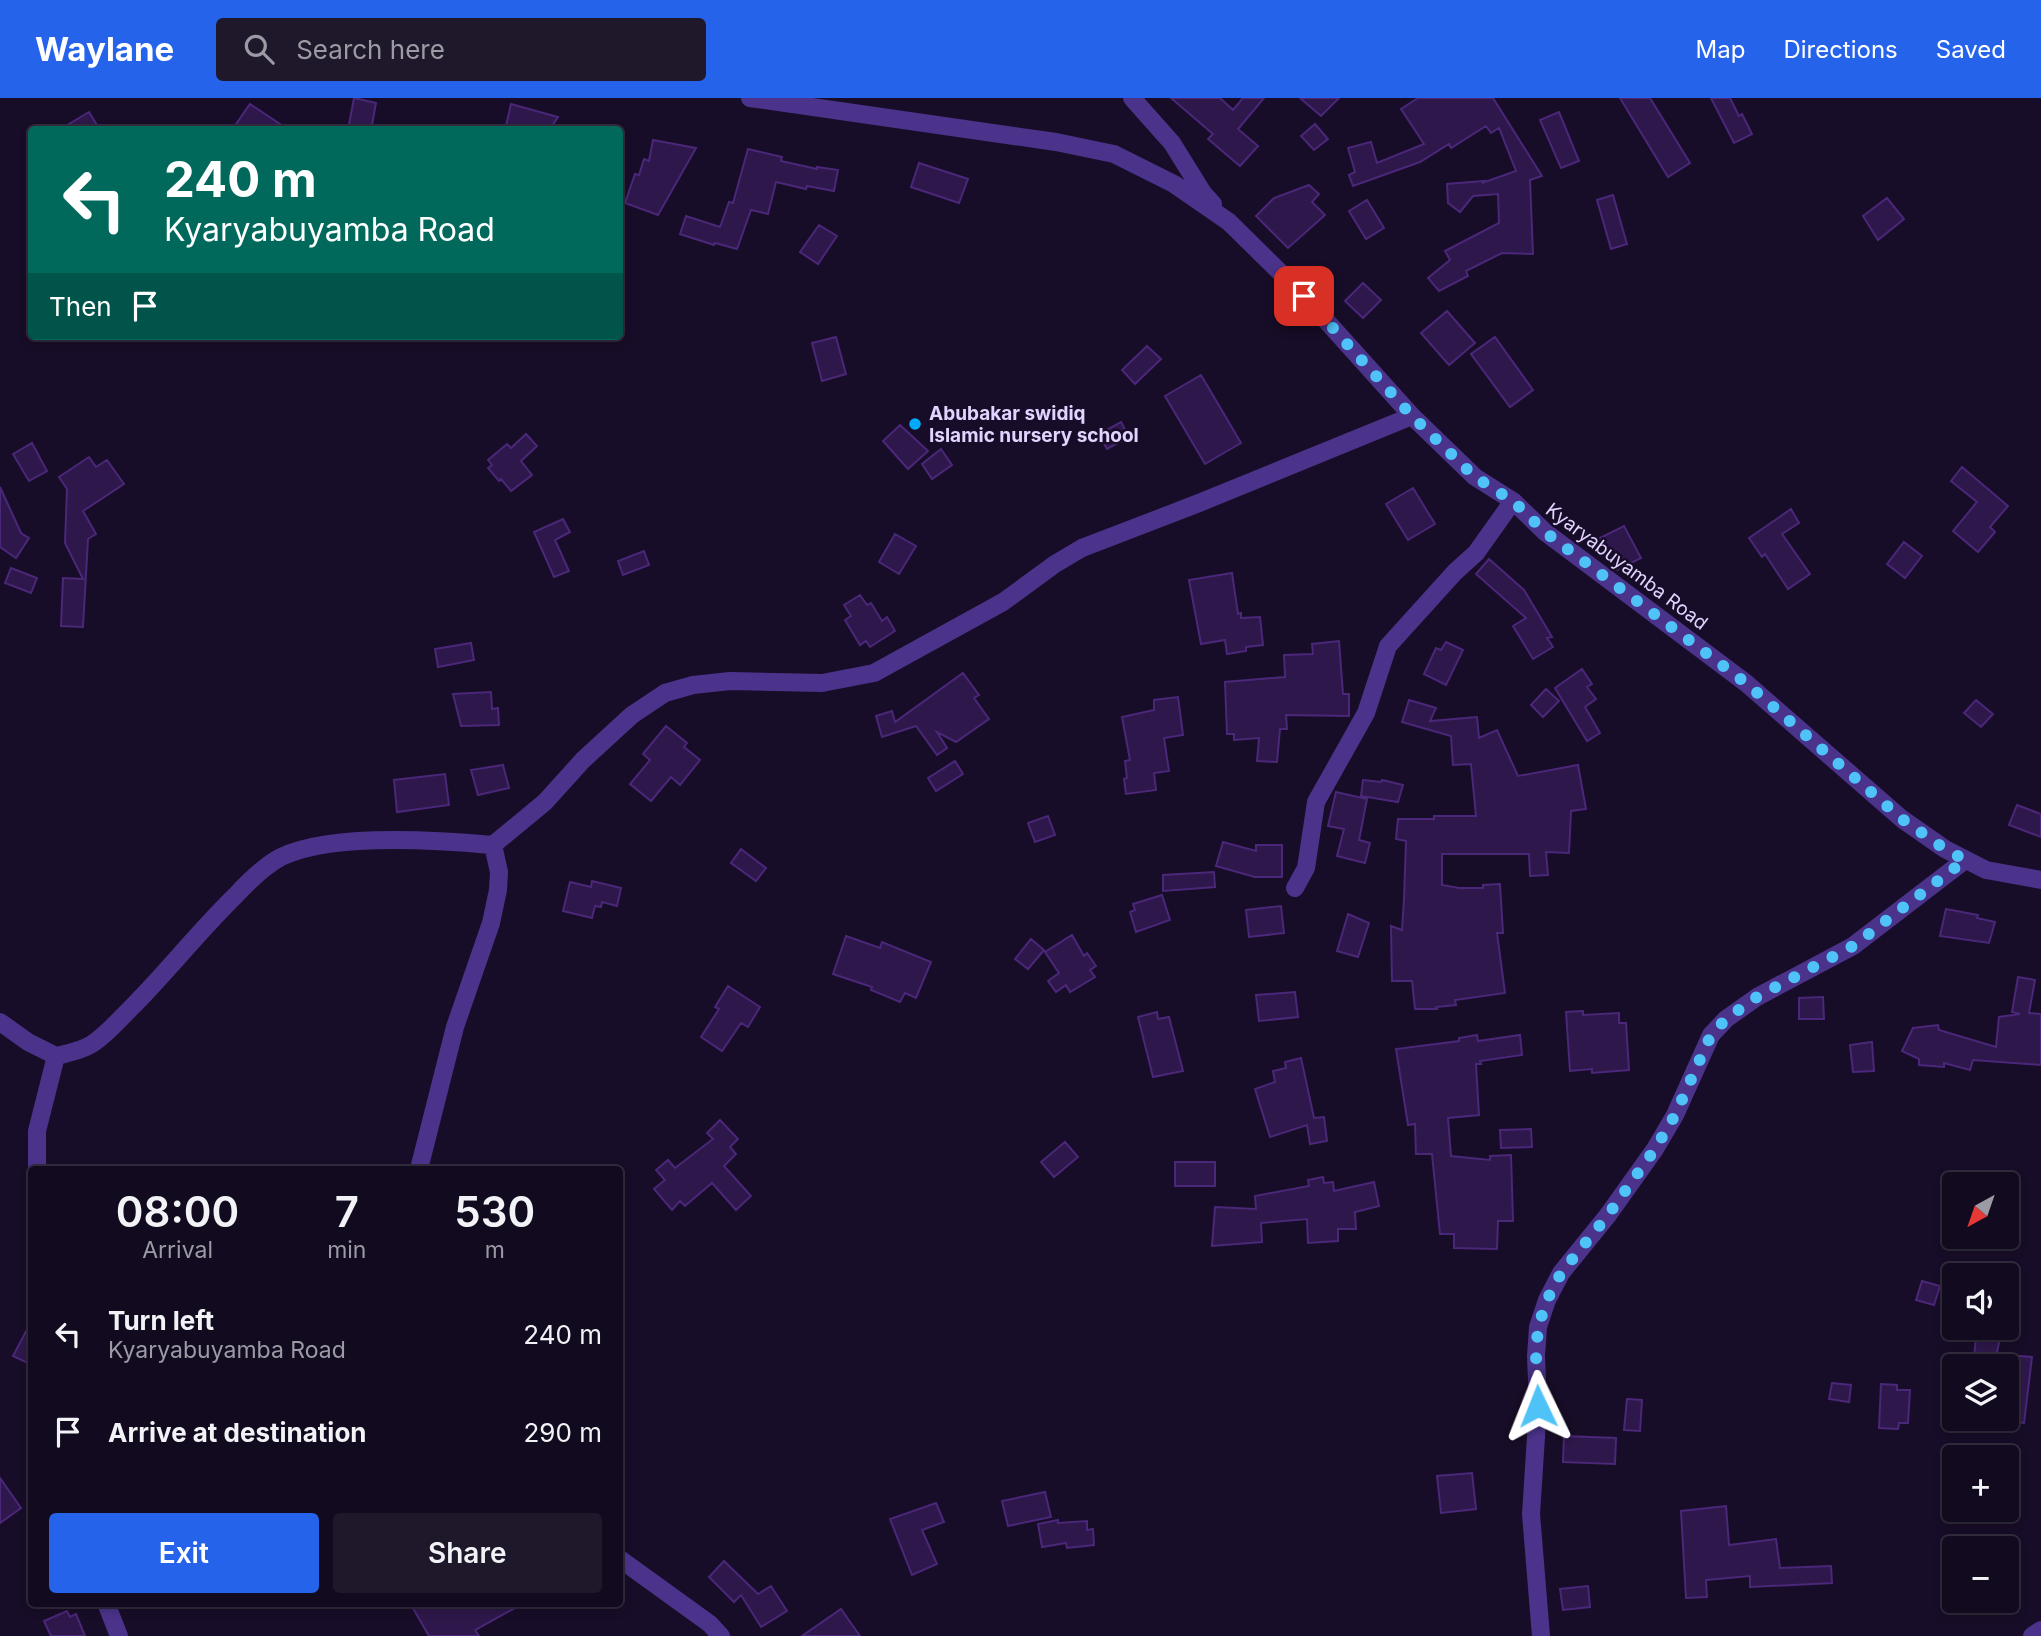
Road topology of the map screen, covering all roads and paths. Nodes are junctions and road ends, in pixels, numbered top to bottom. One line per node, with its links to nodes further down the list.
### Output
1 (750, 98): 3 (street, Kyaryabuyamba Road)
2 (1132, 98): 3 (street)
3 (1230, 222): 4 (street, Kyaryabuyamba Road)
4 (1412, 416): 5 (street, Kyaryabuyamba Road); 6 (street)
5 (1513, 501): 7 (street, Kyaryabuyamba Road); 9 (street)
6 (492, 845): 11 (street); 13 (street)
7 (1965, 860): 8 (street, Kyaryabuyamba Road); 19 (street)
8 (2041, 880)
9 (1295, 888)
10 (0, 1021): 11 (street)
11 (56, 1056): 12 (street)
12 (37, 1166)
13 (420, 1166)
14 (623, 1561): 18 (street)
15 (108, 1607): 17 (street)
16 (2041, 1630): 20 (street)
17 (119, 1636)
18 (721, 1636)
19 (1541, 1636)
20 (2032, 1636)

